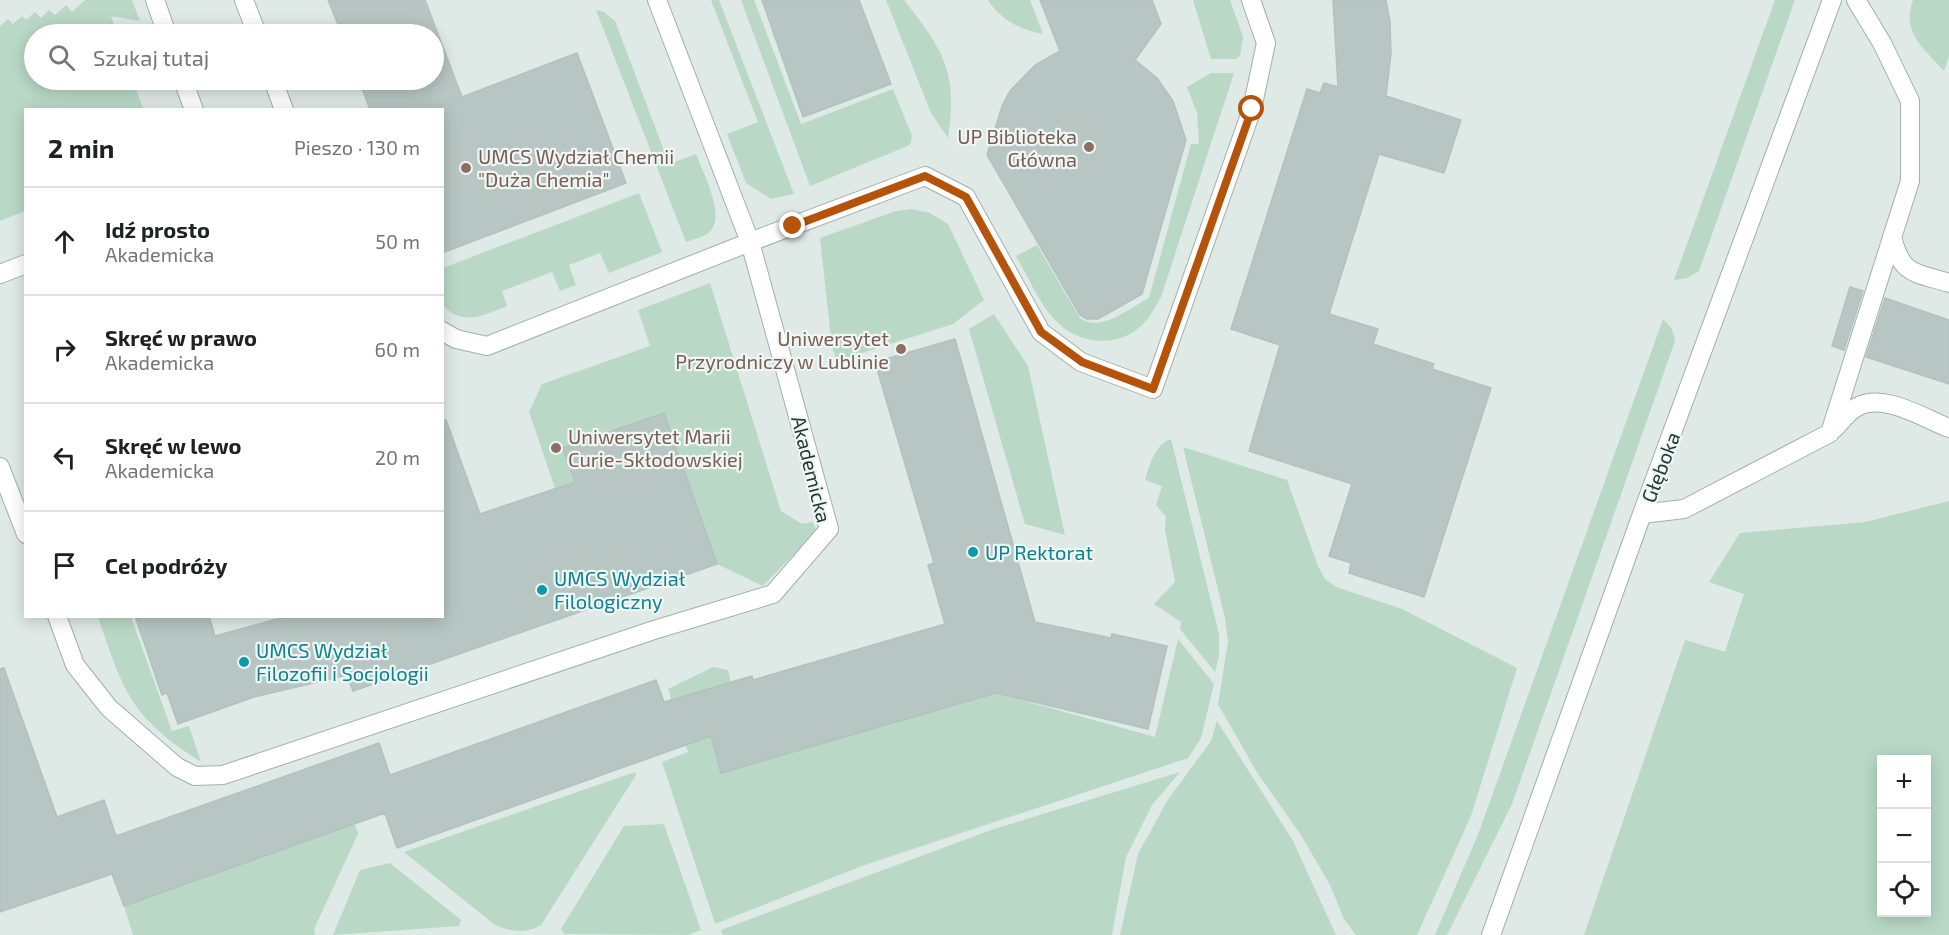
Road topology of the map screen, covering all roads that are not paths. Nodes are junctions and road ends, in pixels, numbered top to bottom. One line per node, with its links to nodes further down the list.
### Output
1 (155, 0): 7 (street)
2 (244, 0): 8 (street)
3 (657, 0): 14 (street, Akademicka)
4 (1251, 0): 14 (street)
5 (1832, 0): 22 (street, Głęboka)
6 (1856, 0): 13 (street)
7 (163, 24)
8 (253, 24)
9 (187, 90): 11 (street)
10 (277, 90): 12 (street)
11 (193, 108)
12 (283, 108)
13 (1892, 237): 17 (street); 20 (street)
14 (750, 242): 18 (street); 24 (street, Akademicka)
15 (24, 265): 16 (street)
16 (0, 274)
17 (1949, 283)
18 (444, 332)
19 (1949, 428): 20 (street)
20 (1830, 433): 22 (street)
21 (0, 467): 23 (street)
22 (1642, 514): 25 (street, Głęboka)
23 (24, 529)
24 (58, 618)
25 (1491, 935)

